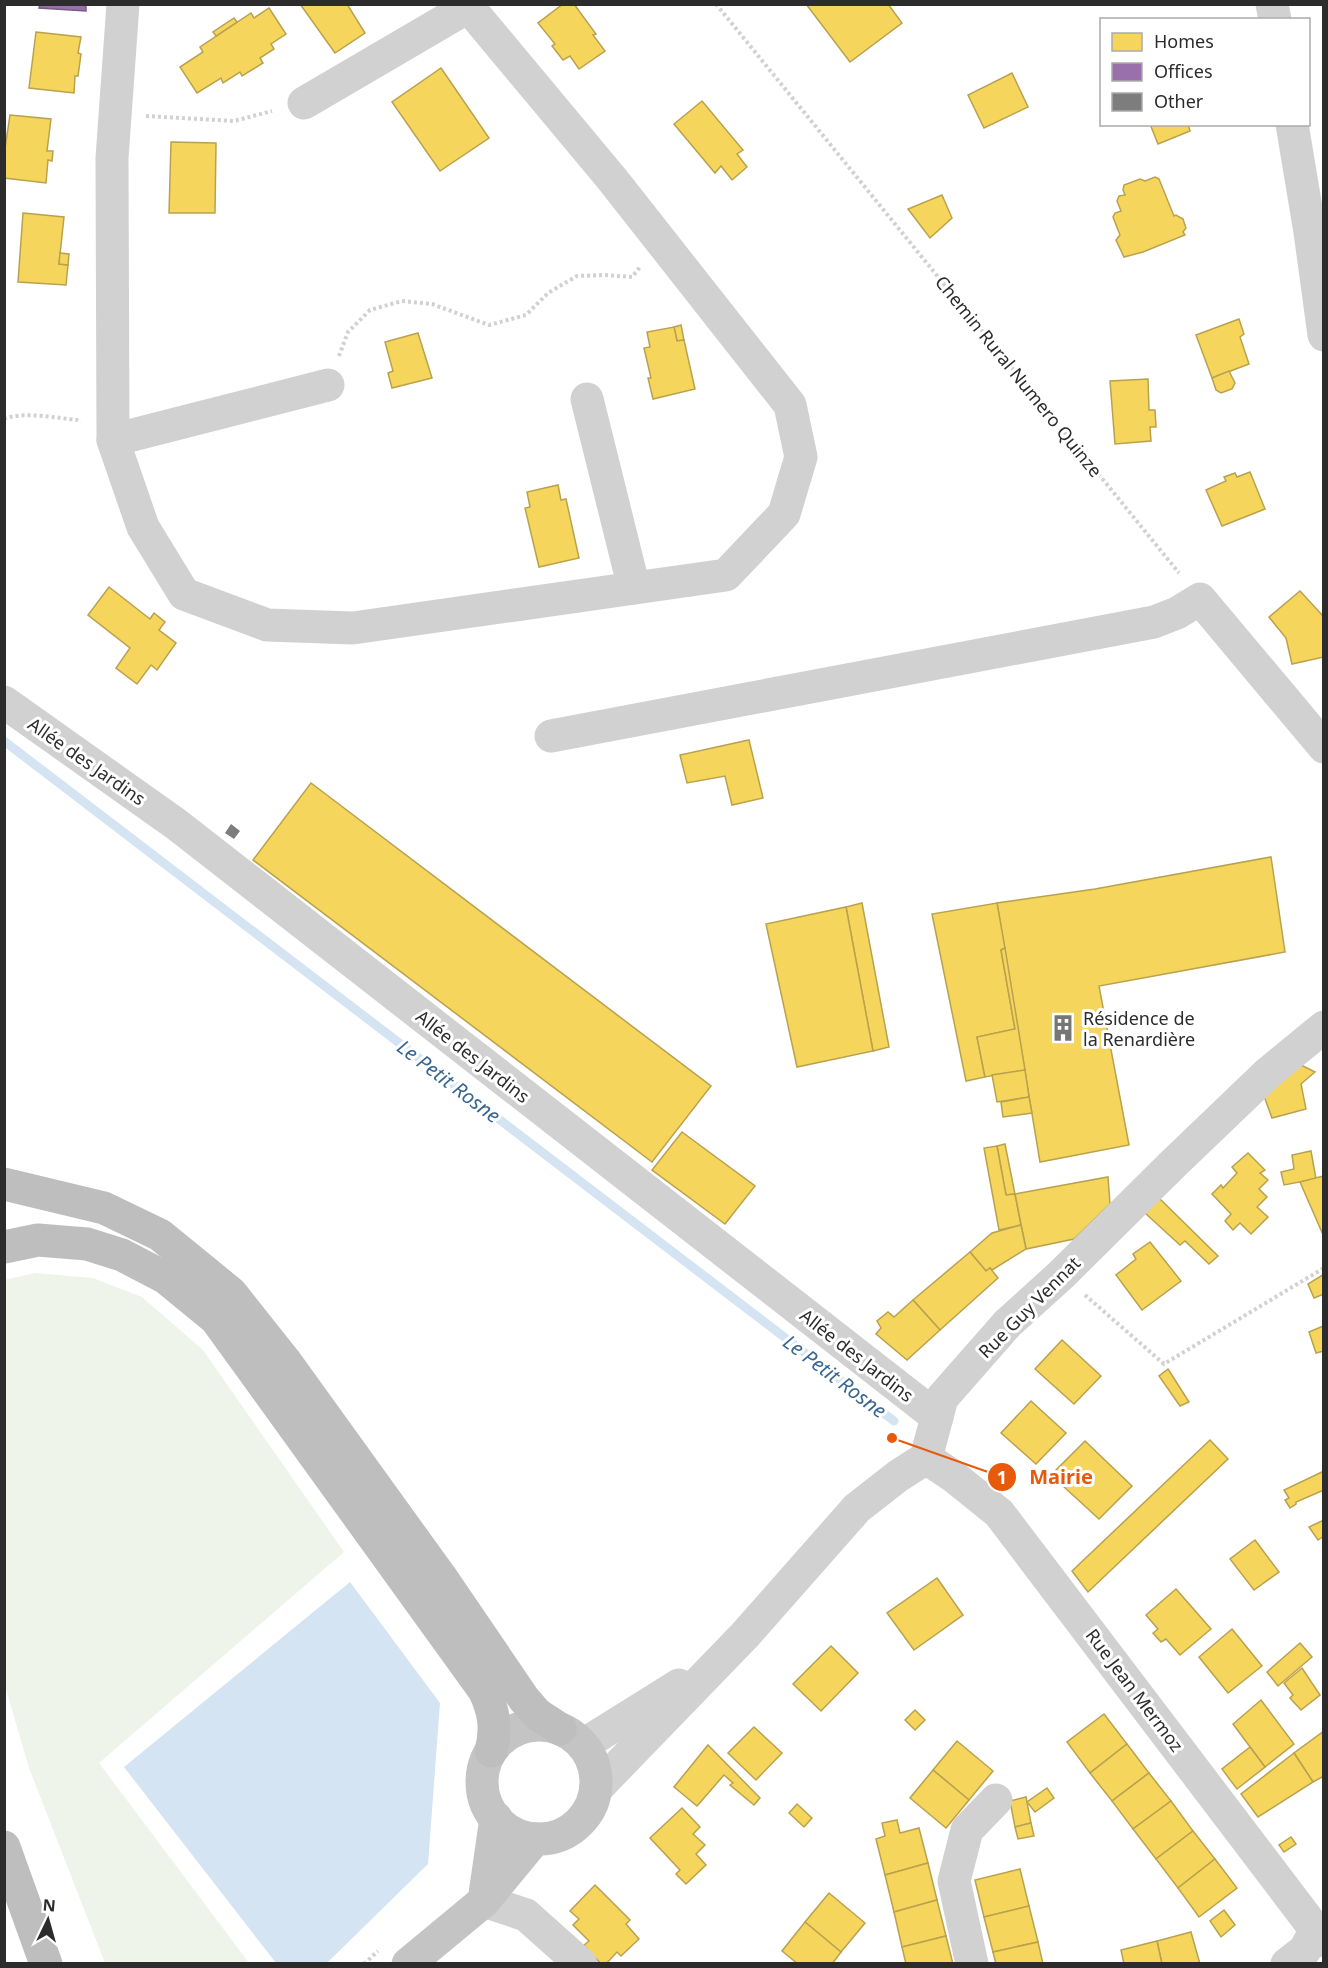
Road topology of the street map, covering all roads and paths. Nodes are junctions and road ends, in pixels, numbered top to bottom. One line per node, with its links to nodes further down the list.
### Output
1 (123, 4): 5 (street)
2 (716, 4): 15 (path, Chemin Rural Numero Quinze)
3 (467, 6): 4 (street); 8 (street)
4 (304, 103): 5 (path)
5 (116, 114): 13 (street)
6 (1292, 126): 7 (street)
7 (1317, 231): 9 (street)
8 (660, 240): 10 (path); 14 (street)
9 (1323, 335)
10 (328, 385): 13 (street)
11 (587, 399): 14 (street)
12 (4, 419): 13 (path)
13 (113, 440): 14 (street)
14 (634, 588)
15 (1200, 599): 17 (street); 18 (street)
16 (4, 702): 24 (street, Allée des Jardins)
17 (551, 736)
18 (1323, 747)
19 (1323, 1027): 23 (street, Rue Guy Vennat)
20 (4, 1184): 27 (highway)
21 (4, 1247): 28 (highway)
22 (1323, 1268): 23 (path)
23 (1061, 1275): 24 (street, Rue Guy Vennat)
24 (937, 1417): 25 (street, Rue Guy Vennat)
25 (926, 1458): 26 (street); 36 (street, Rue Jean Mermoz)
26 (745, 1635): 27 (street); 29 (street)
27 (572, 1737): 28 (main road); 29 (main road)
28 (491, 1751): 31 (main road)
29 (596, 1789): 32 (main road)
30 (996, 1800): 41 (street)
31 (496, 1818): 32 (main road); 35 (main road)
32 (535, 1839): 35 (main road)
33 (4, 1847): 38 (highway)
34 (4, 1886): 37 (highway)
35 (484, 1901): 39 (main road); 40 (street)
36 (1319, 1936): 42 (street)
37 (41, 1964)
38 (46, 1964)
39 (408, 1964)
40 (581, 1964)
41 (972, 1964)
42 (1287, 1964)

